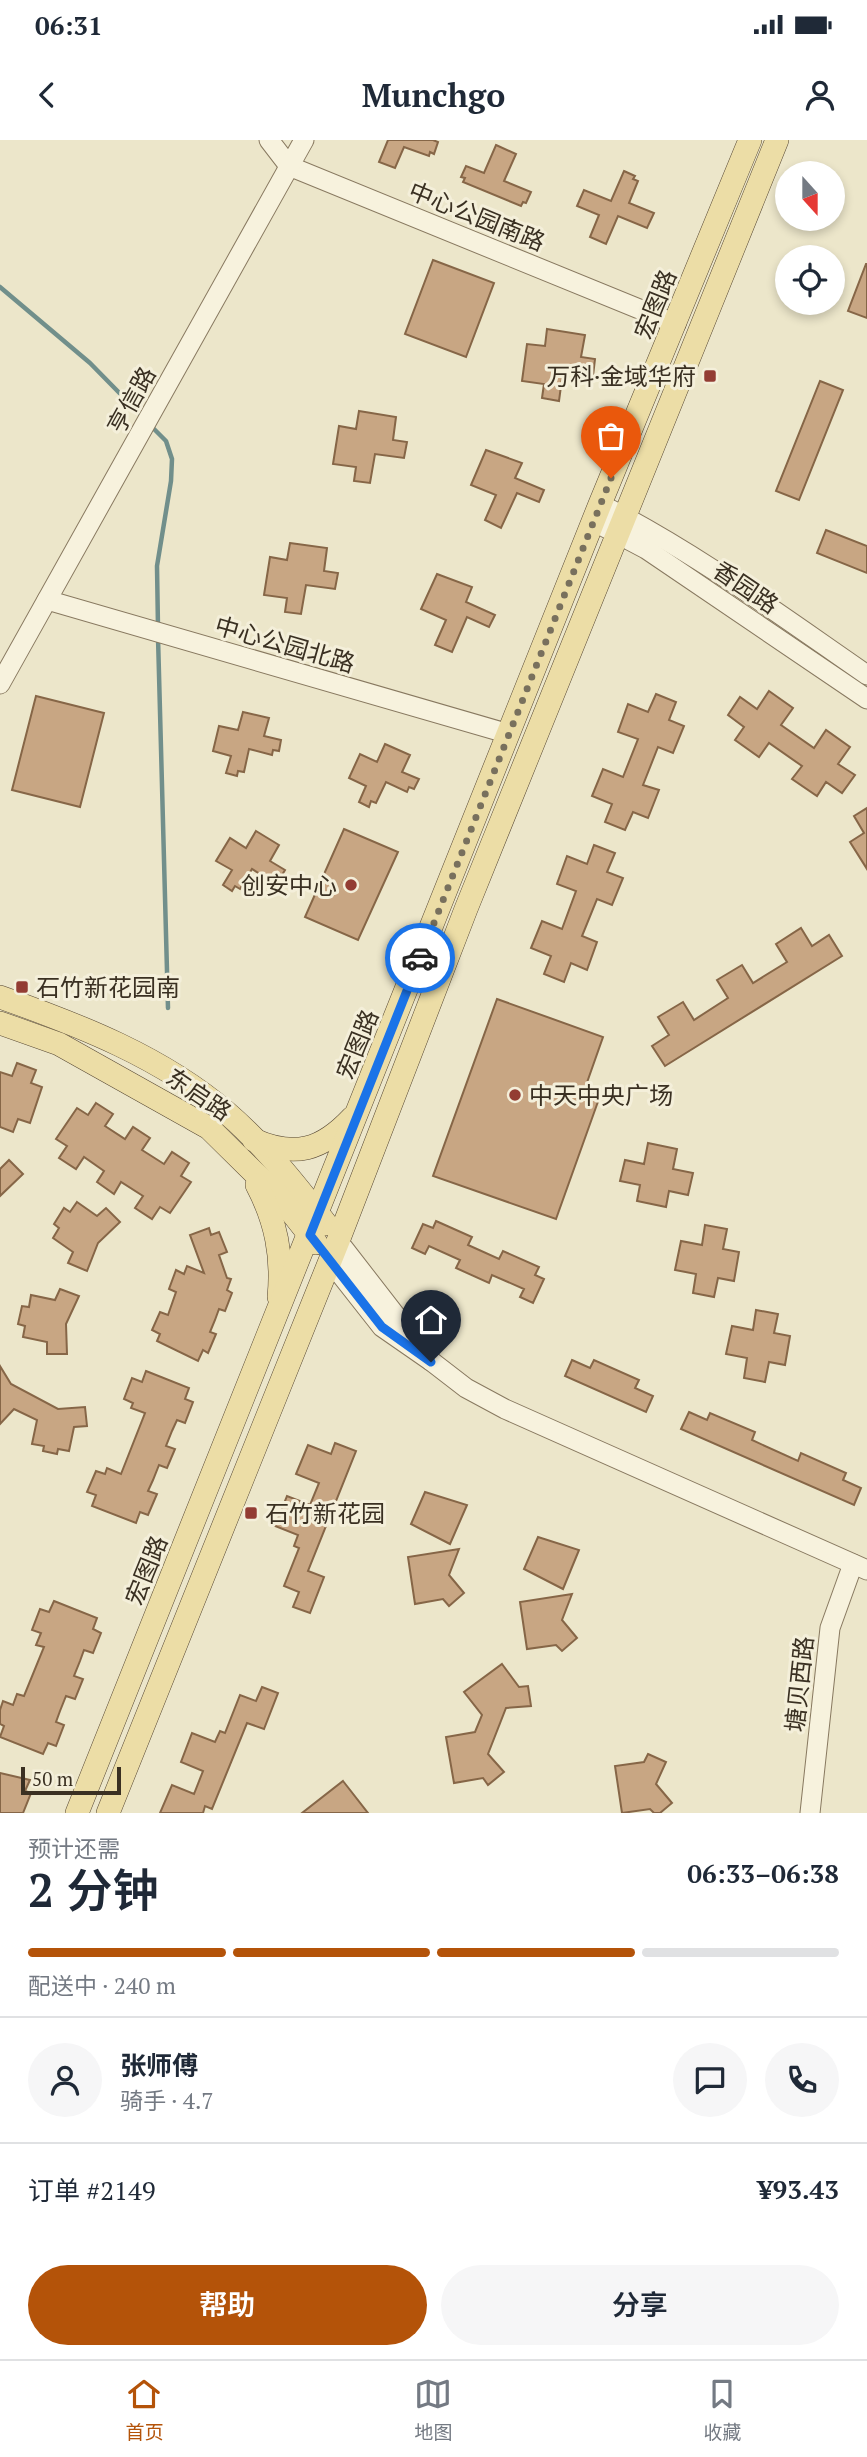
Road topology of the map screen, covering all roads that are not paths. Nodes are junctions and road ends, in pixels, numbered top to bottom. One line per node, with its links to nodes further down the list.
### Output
1 (269, 140): 5 (street)
2 (304, 140): 5 (street, 亨信路)
3 (750, 140): 6 (main road, 宏图路)
4 (777, 140): 8 (main road)
5 (289, 166): 6 (street, 中心公园南路); 9 (street, 亨信路)
6 (676, 324): 7 (main road, 宏图路)
7 (597, 512): 8 (street, 香园路); 13 (main road, 宏图路)
8 (621, 525): 10 (street, 香园路); 12 (street, 香园路); 20 (main road)
9 (47, 600): 11 (street, 亨信路); 13 (street, 中心公园北路)
10 (867, 675)
11 (0, 684)
12 (867, 699)
13 (509, 734): 16 (main road, 宏图路)
14 (0, 997): 17 (main road, 东启路)
15 (0, 1023): 18 (main road, 东启路)
16 (358, 1111): 17 (main road); 19 (main road, 宏图路)
17 (251, 1139): 19 (main road, 东启路)
18 (248, 1166): 19 (main road, 东启路); 21 (main road)
19 (314, 1225): 20 (main road); 21 (main road, 宏图路)
20 (334, 1251): 22 (street); 24 (main road)
21 (278, 1315): 23 (main road, 宏图路)
22 (860, 1567): 25 (street, 塘贝西路)
23 (77, 1813)
24 (108, 1813)
25 (810, 1813)

